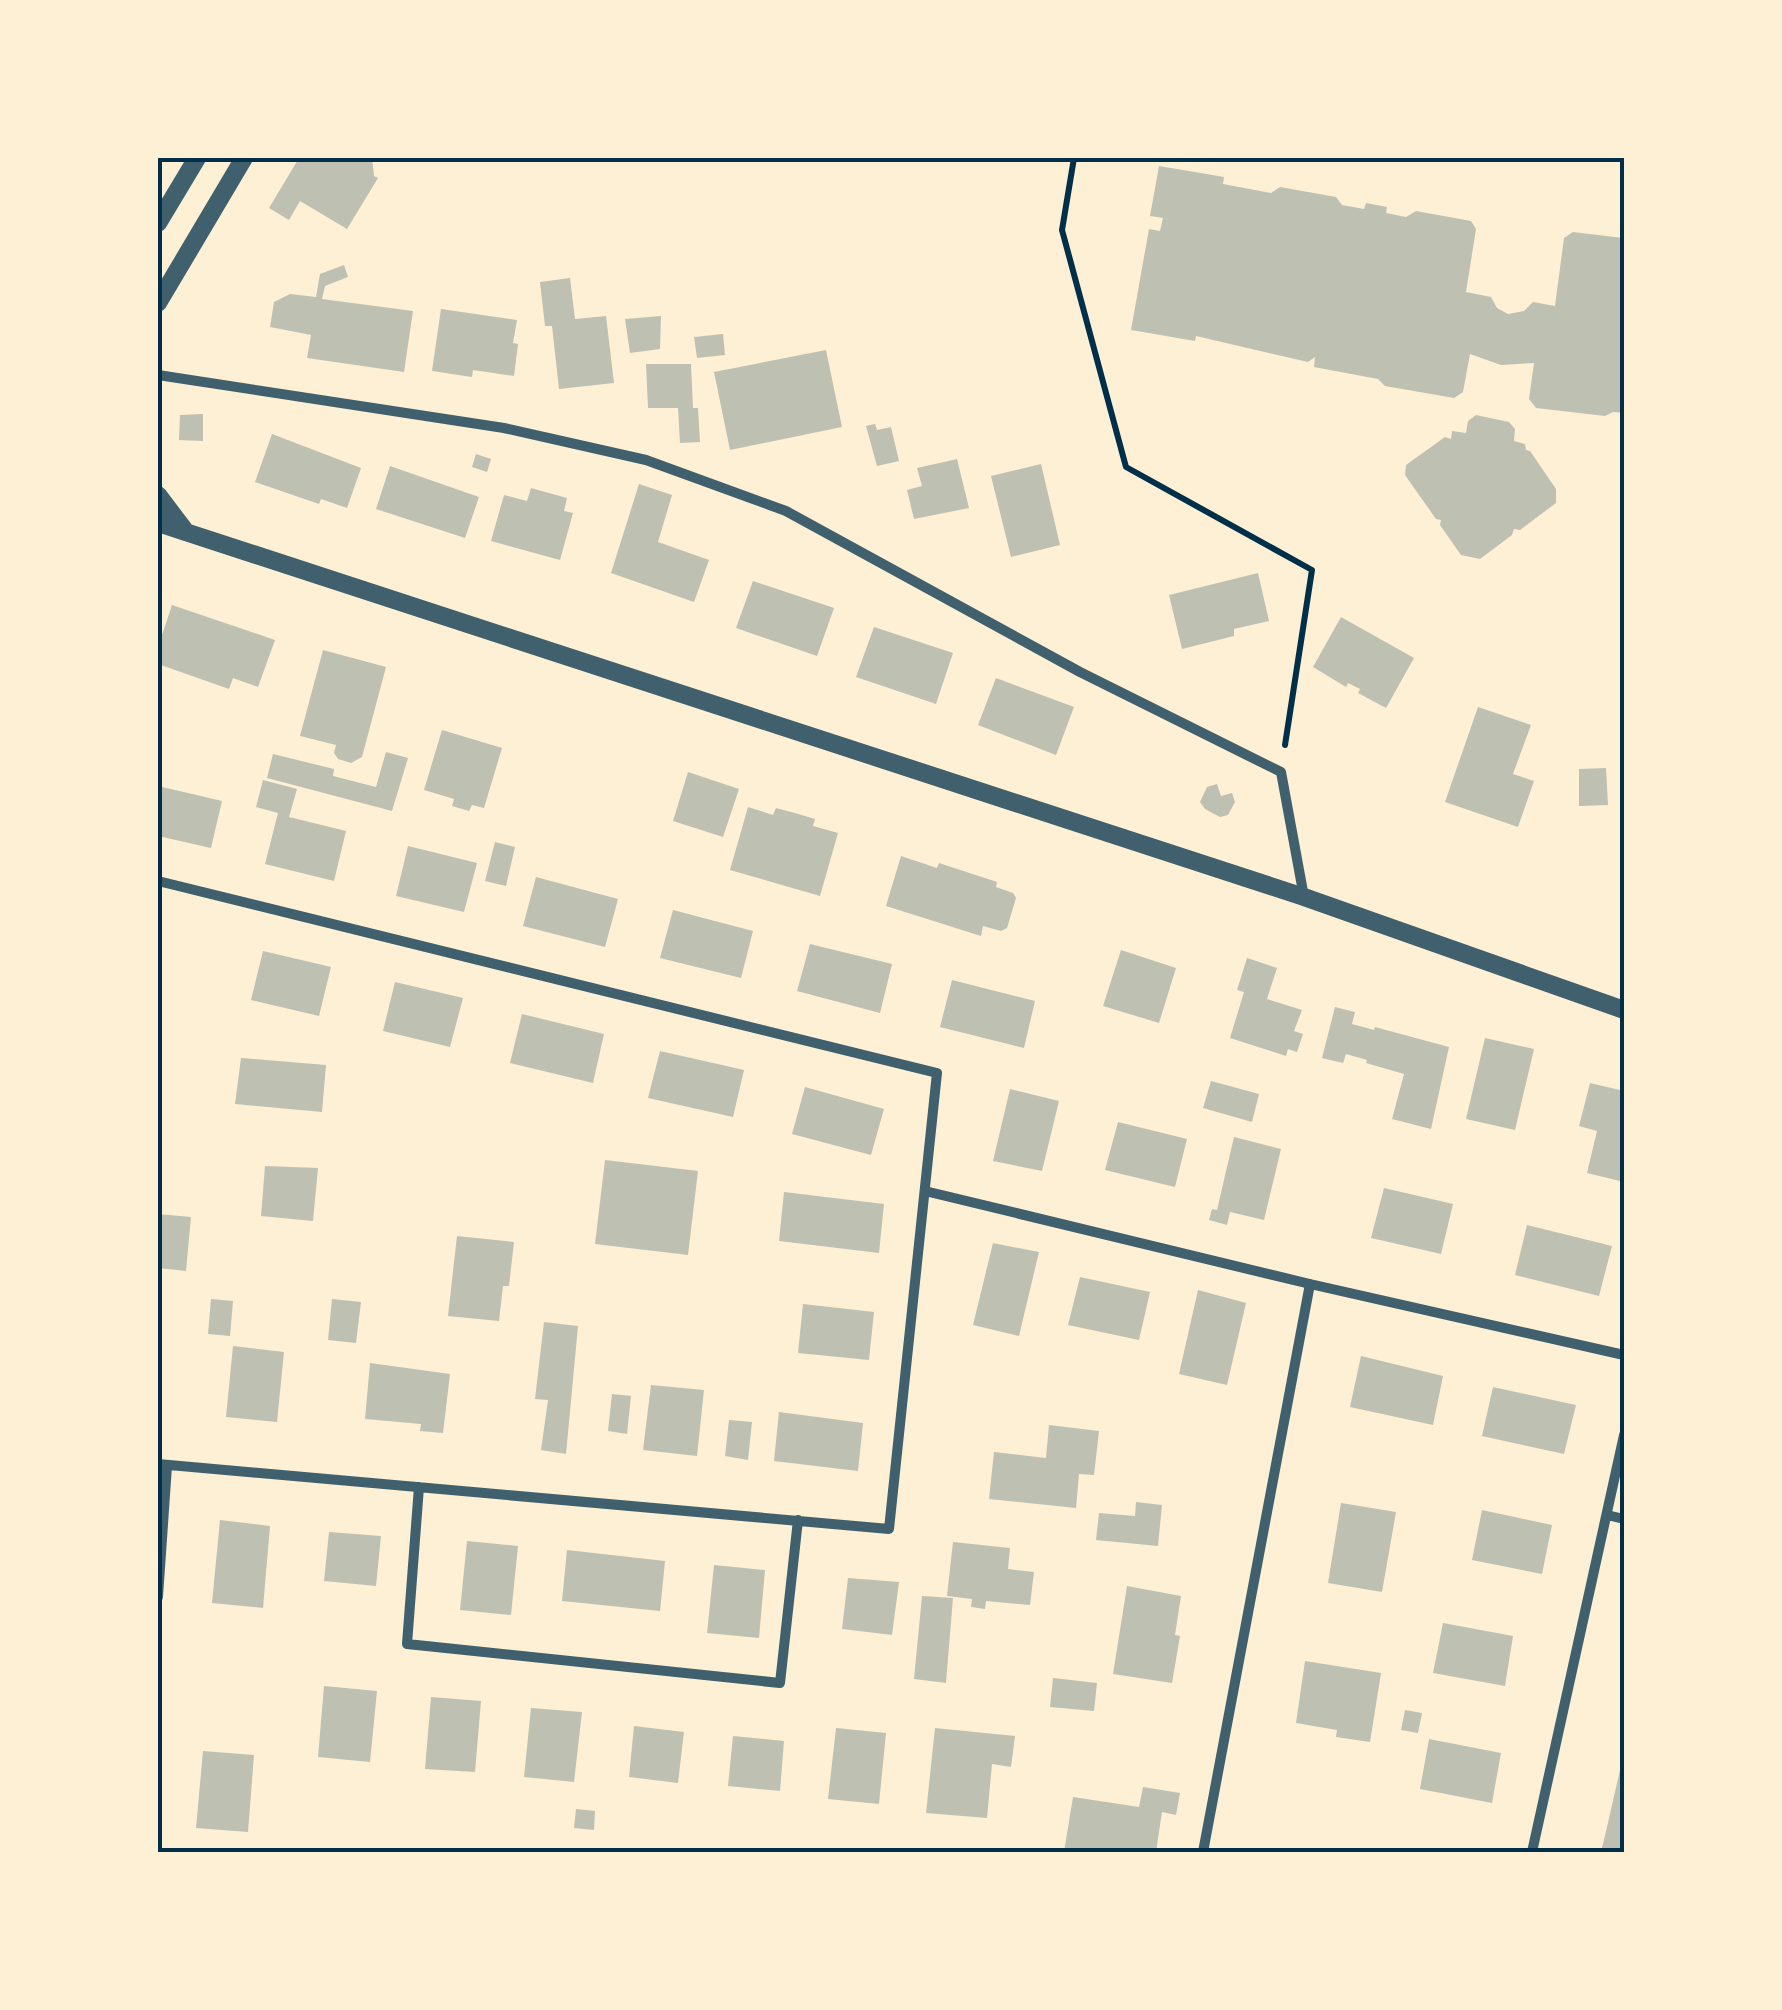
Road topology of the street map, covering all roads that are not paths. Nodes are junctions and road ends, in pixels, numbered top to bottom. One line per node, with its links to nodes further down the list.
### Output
1 (197, 158): 3 (street)
2 (244, 158): 4 (street)
3 (158, 223)
4 (158, 302)
5 (158, 375): 10 (street)
6 (158, 494): 8 (street)
7 (158, 523): 8 (street)
8 (187, 533): 10 (street)
9 (158, 881): 12 (street)
10 (1304, 896): 11 (street)
11 (1624, 1010)
12 (925, 1191): 13 (street); 20 (street)
13 (1310, 1284): 14 (street); 22 (street)
14 (1624, 1355)
15 (1624, 1435): 18 (street)
16 (162, 1465): 17 (street); 21 (street)
17 (419, 1488): 20 (street); 20 (street)
18 (1608, 1515): 19 (street); 23 (street)
19 (1624, 1519)
20 (798, 1520)
21 (158, 1597)
22 (1204, 1852)
23 (1532, 1852)

